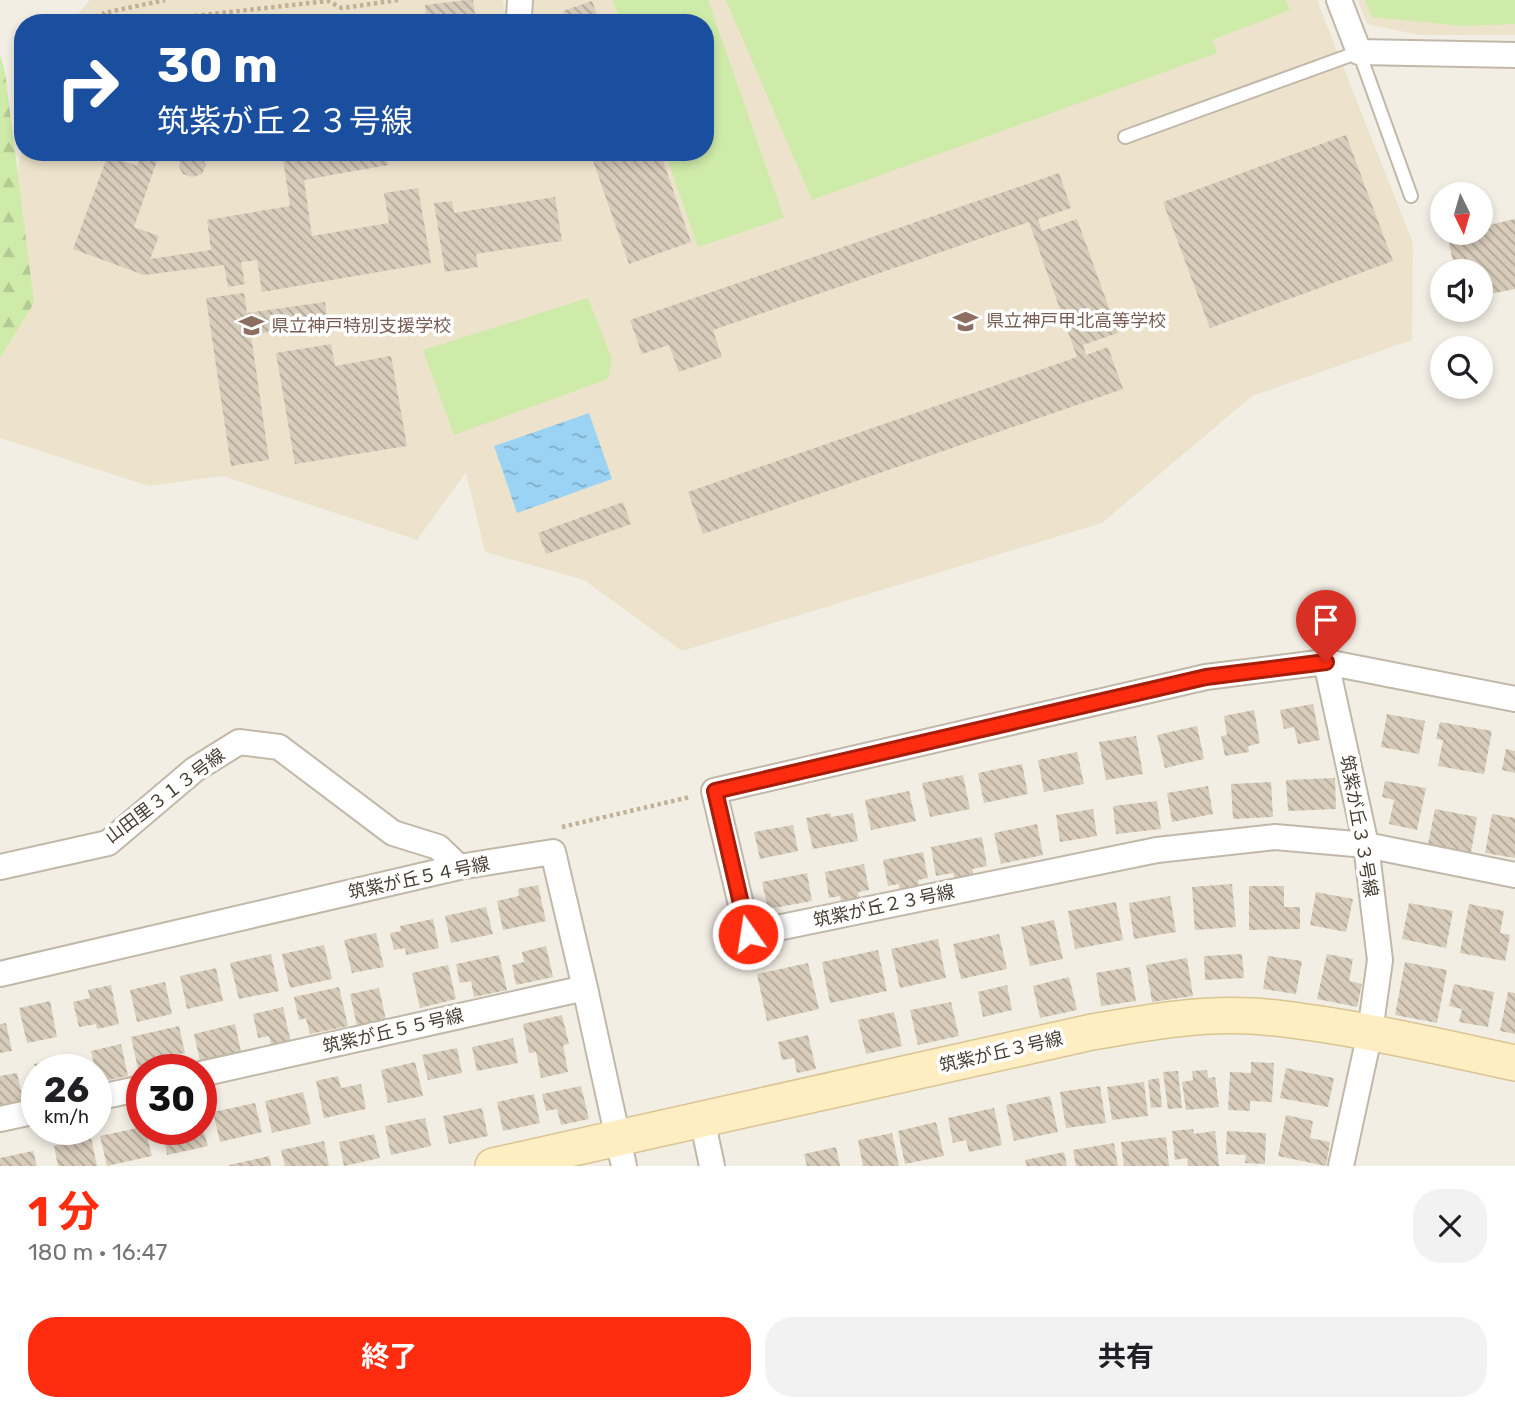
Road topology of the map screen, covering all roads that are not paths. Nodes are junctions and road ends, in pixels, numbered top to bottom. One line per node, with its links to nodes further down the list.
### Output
1 (1339, 0): 2 (street)
2 (1359, 52): 3 (street); 4 (lane); 5 (lane)
3 (1515, 55)
4 (1125, 137)
5 (1411, 196)
6 (1326, 662): 7 (street); 8 (street, 筑紫が丘３３号線); 8 (street, 筑紫が丘２３号線)
7 (1515, 699)
8 (1366, 845): 11 (street, 筑紫が丘２３号線); 14 (street, 筑紫が丘３３号線)
9 (0, 867): 10 (street, 山田里３１３号線)
10 (459, 867): 12 (street, 筑紫が丘５４号線); 13 (street, 筑紫が丘５４号線)
11 (1515, 875)
12 (0, 974)
13 (585, 988): 16 (street, 筑紫が丘５５号線); 20 (street)
14 (1370, 1032): 15 (street, 筑紫が丘３号線); 19 (street, 筑紫が丘３号線); 23 (street, 筑紫が丘３３号線)
15 (1515, 1063)
16 (217, 1070)
17 (21, 1114): 18 (street)
18 (0, 1119)
19 (702, 1119): 20 (street, 筑紫が丘３号線); 22 (street)
20 (621, 1152): 21 (street, 筑紫が丘３号線)
21 (493, 1166)
22 (712, 1166)
23 (1341, 1166)

